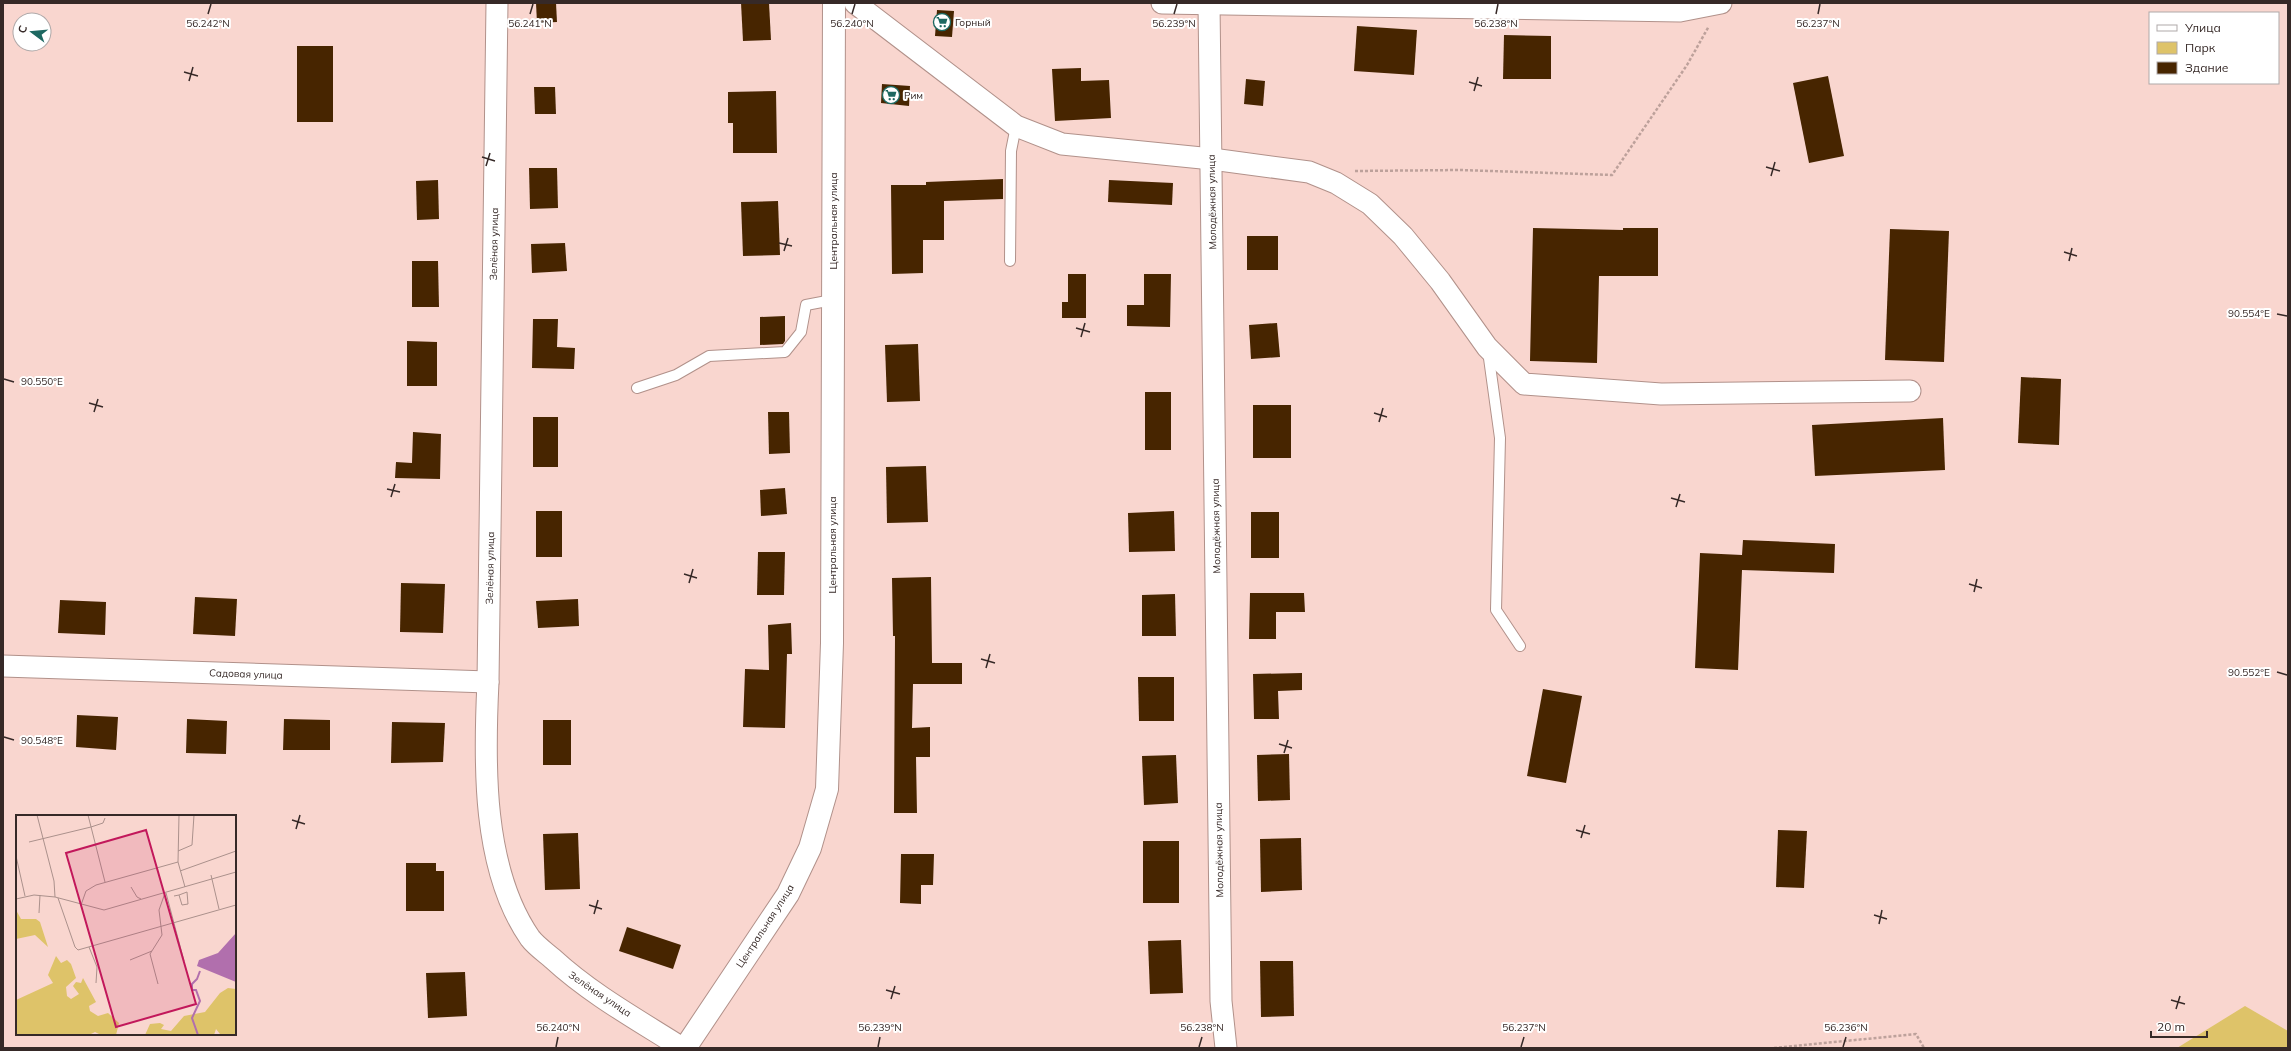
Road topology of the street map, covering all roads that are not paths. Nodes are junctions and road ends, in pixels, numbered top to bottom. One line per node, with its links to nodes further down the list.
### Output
1 (497, 3): 16 (street, Зелёная улица)
2 (834, 3): 18 (street, Центральная улица)
3 (855, 3): 7 (street)
4 (1162, 3): 6 (street)
5 (1721, 3): 6 (street)
6 (1209, 4): 8 (street, Молодёжная улица)
7 (1016, 126): 8 (street); 9 (lane)
8 (1212, 159): 11 (street); 19 (street, Молодёжная улица)
9 (1010, 261)
10 (828, 301): 12 (lane)
11 (1487, 347): 13 (street); 14 (lane)
12 (637, 388)
13 (1910, 391)
14 (1520, 646)
15 (3, 666): 16 (street, Садовая улица)
16 (488, 682): 17 (street, Зелёная улица)
17 (682, 1048)
18 (685, 1048)
19 (1226, 1048)

